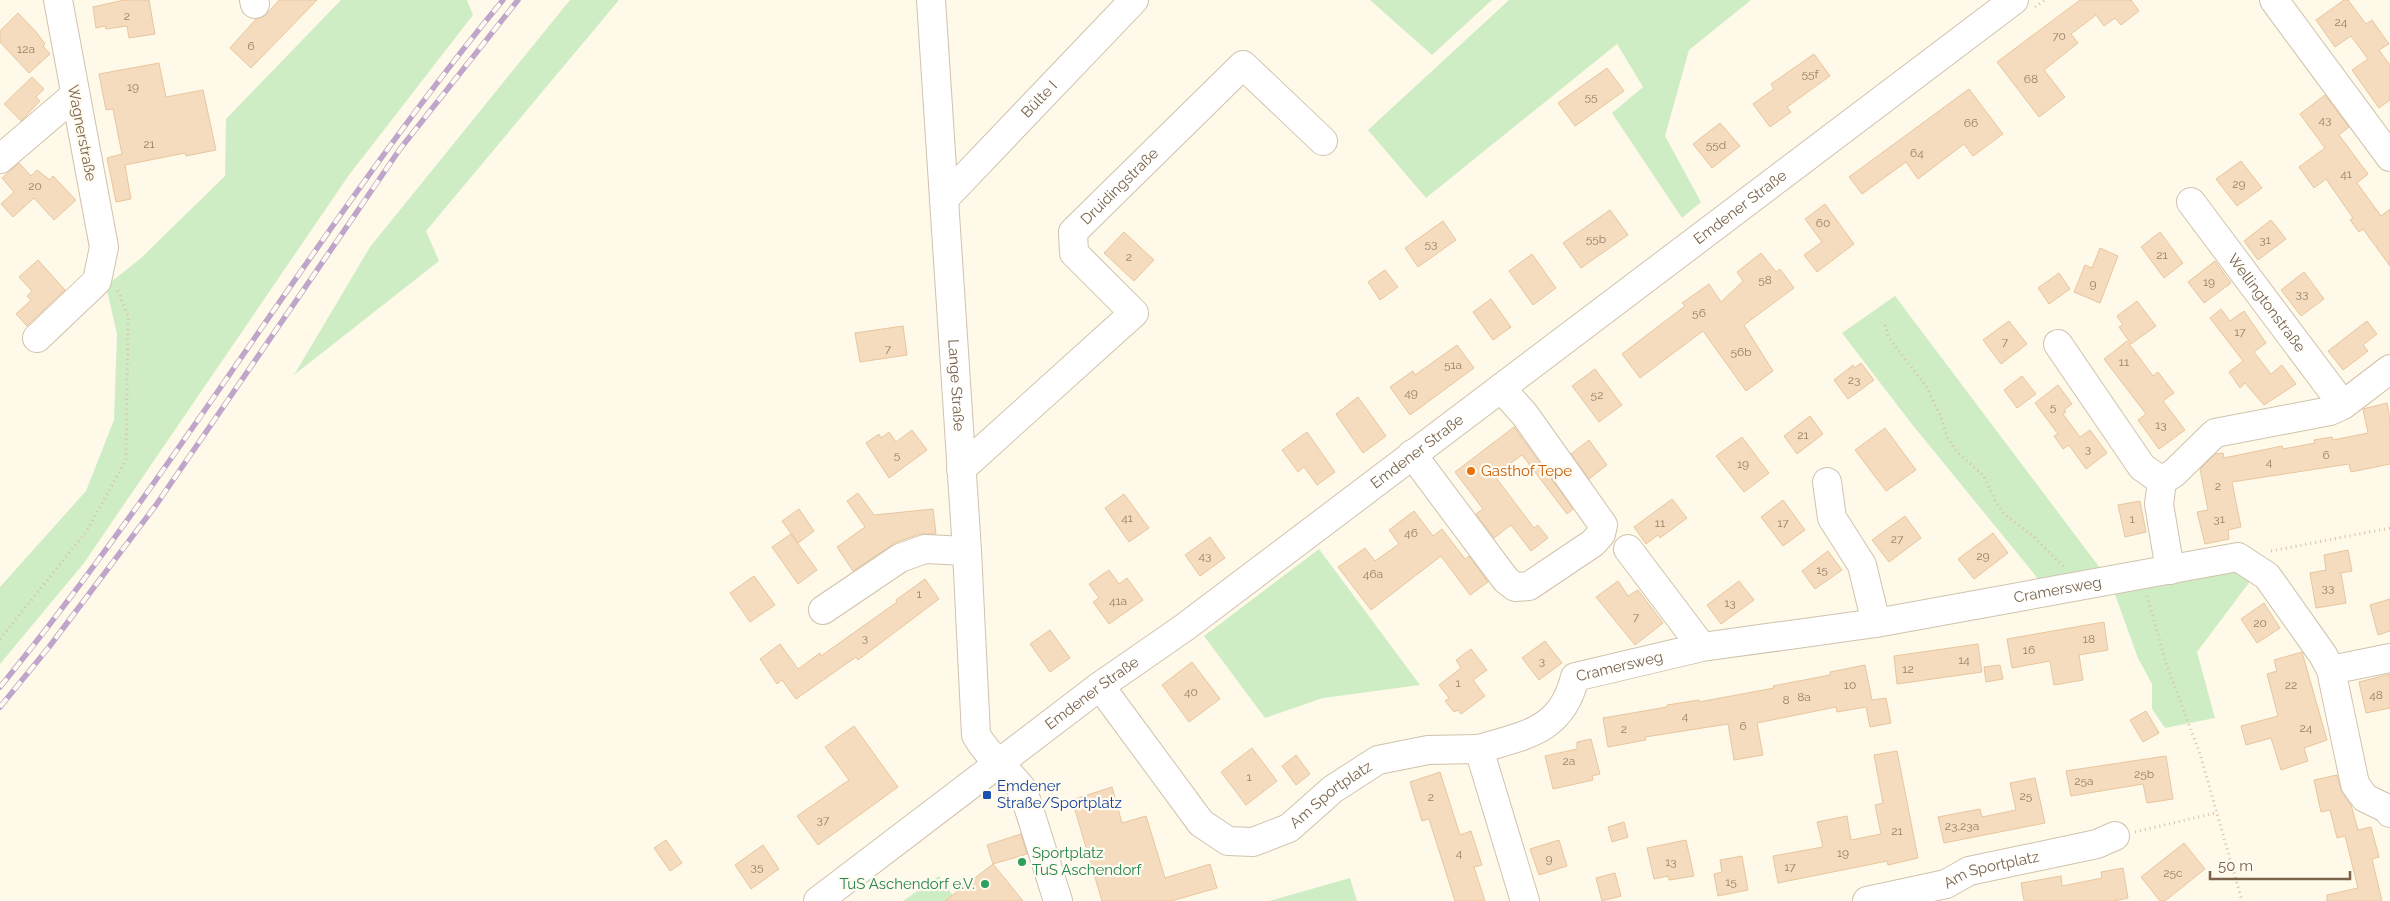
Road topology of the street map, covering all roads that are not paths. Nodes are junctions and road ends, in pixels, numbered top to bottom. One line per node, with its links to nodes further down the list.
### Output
1 (58, 0): 6 (street, Wagnerstraße)
2 (931, 0): 10 (street, Lange Straße)
3 (1134, 0): 10 (street, Bülte I)
4 (2274, 0): 8 (street)
5 (2009, 2): 15 (street, Emdener Straße)
6 (75, 95): 9 (street); 12 (street, Wagnerstraße)
7 (1324, 141): 18 (street, Druidingstraße)
8 (2387, 146)
9 (0, 159)
10 (944, 199): 18 (street, Lange Straße)
11 (2191, 202): 16 (street, Wellingtonstraße)
12 (38, 338)
13 (2058, 344): 19 (street)
14 (2390, 369): 16 (street)
15 (1501, 388): 17 (street, Emdener Straße); 17 (street)
16 (2343, 405): 19 (street)
17 (1412, 454): 29 (street, Emdener Straße)
18 (961, 469): 22 (street, Lange Straße)
19 (2162, 481): 23 (street)
20 (1827, 482): 25 (street)
21 (1628, 549): 26 (street)
22 (967, 551): 24 (street); 31 (street, Lange Straße)
23 (2170, 570): 25 (street, Cramersweg); 28 (street, Cramersweg)
24 (823, 610)
25 (1876, 623): 26 (street, Cramersweg)
26 (1702, 647): 30 (street, Cramersweg)
27 (2390, 658): 28 (street)
28 (2331, 670): 32 (street)
29 (1100, 686): 30 (street, Am Sportplatz); 31 (street, Emdener Straße)
30 (1479, 749): 36 (street)
31 (998, 764): 34 (street, Emdener Straße); 35 (street, Lange Straße)
32 (2390, 813)
33 (2115, 836): 37 (street, Am Sportplatz)
34 (818, 901)
35 (1058, 901)
36 (1525, 901)
37 (1867, 901)

